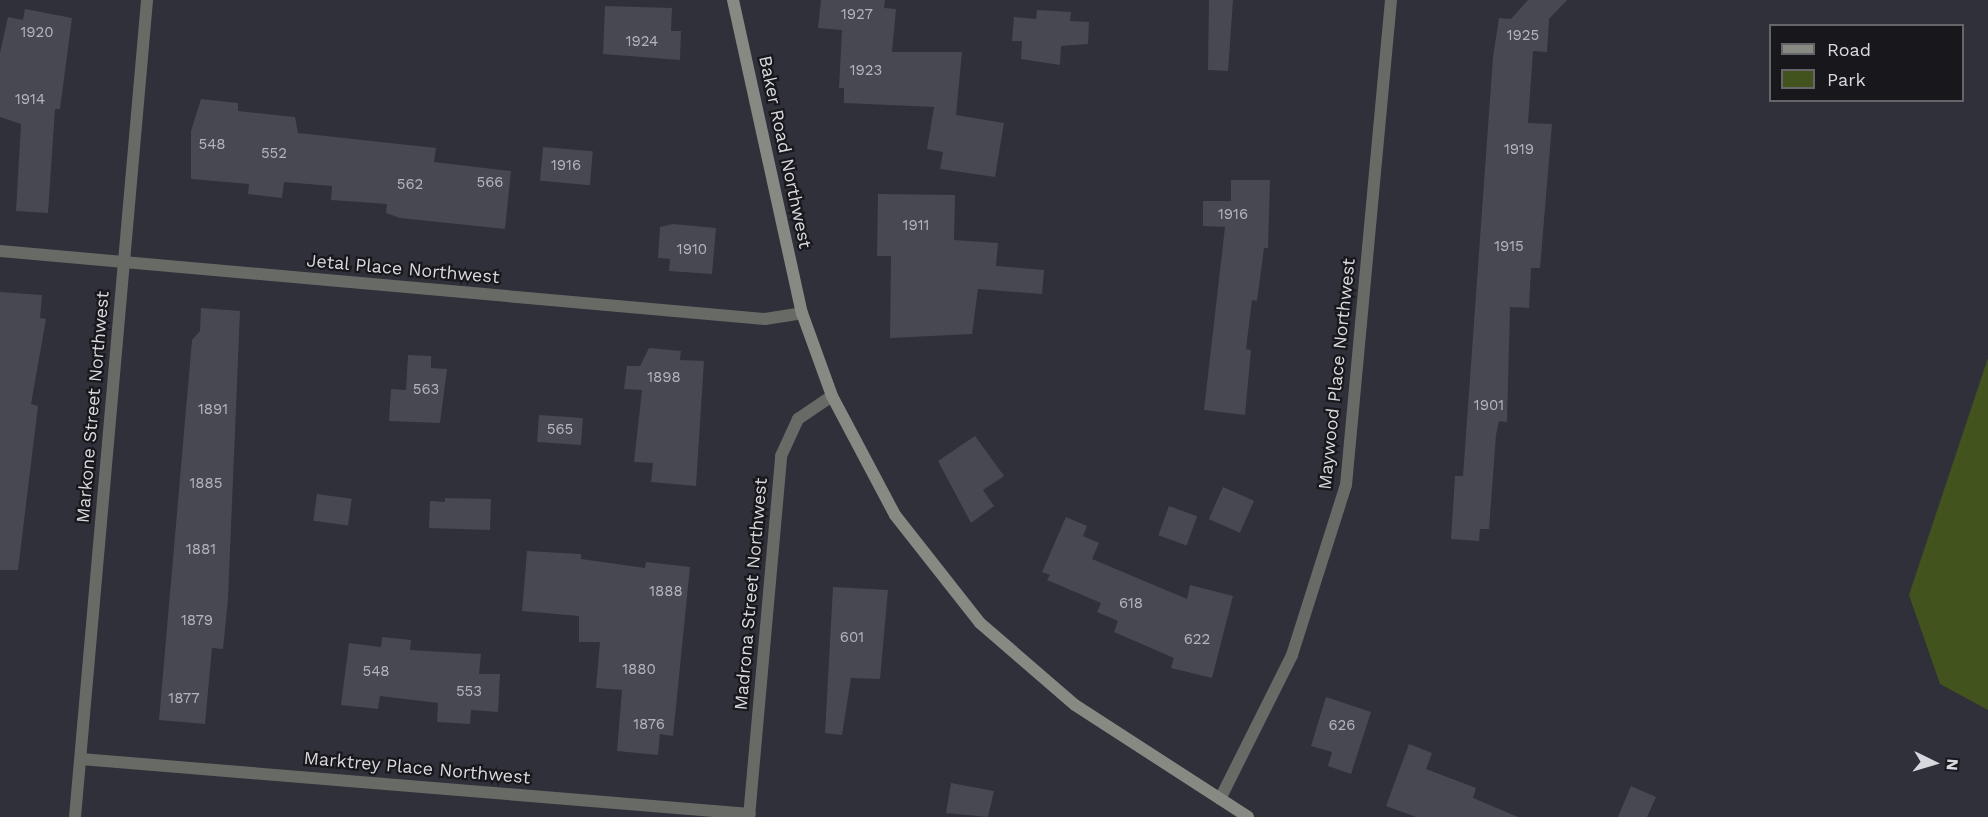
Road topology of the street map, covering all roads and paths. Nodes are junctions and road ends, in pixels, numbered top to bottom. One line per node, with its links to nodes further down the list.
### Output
1 (147, 0): 5 (street, Markone Street Northwest)
2 (733, 0): 6 (street, Baker Road Northwest)
3 (1391, 0): 9 (street, Maywood Place Northwest)
4 (0, 251): 5 (street, Jetal Place Northwest)
5 (124, 262): 6 (street, Jetal Place Northwest); 8 (street, Markone Street Northwest)
6 (802, 313): 7 (street, Baker Road Northwest)
7 (832, 396): 9 (street, Baker Road Northwest); 10 (street, Madrona Street Northwest)
8 (81, 759): 10 (street, Marktrey Place Northwest); 11 (street, Markone Street Northwest)
9 (1220, 799): 12 (street, Baker Road Northwest)
10 (749, 816)
11 (75, 817)
12 (1248, 817)

